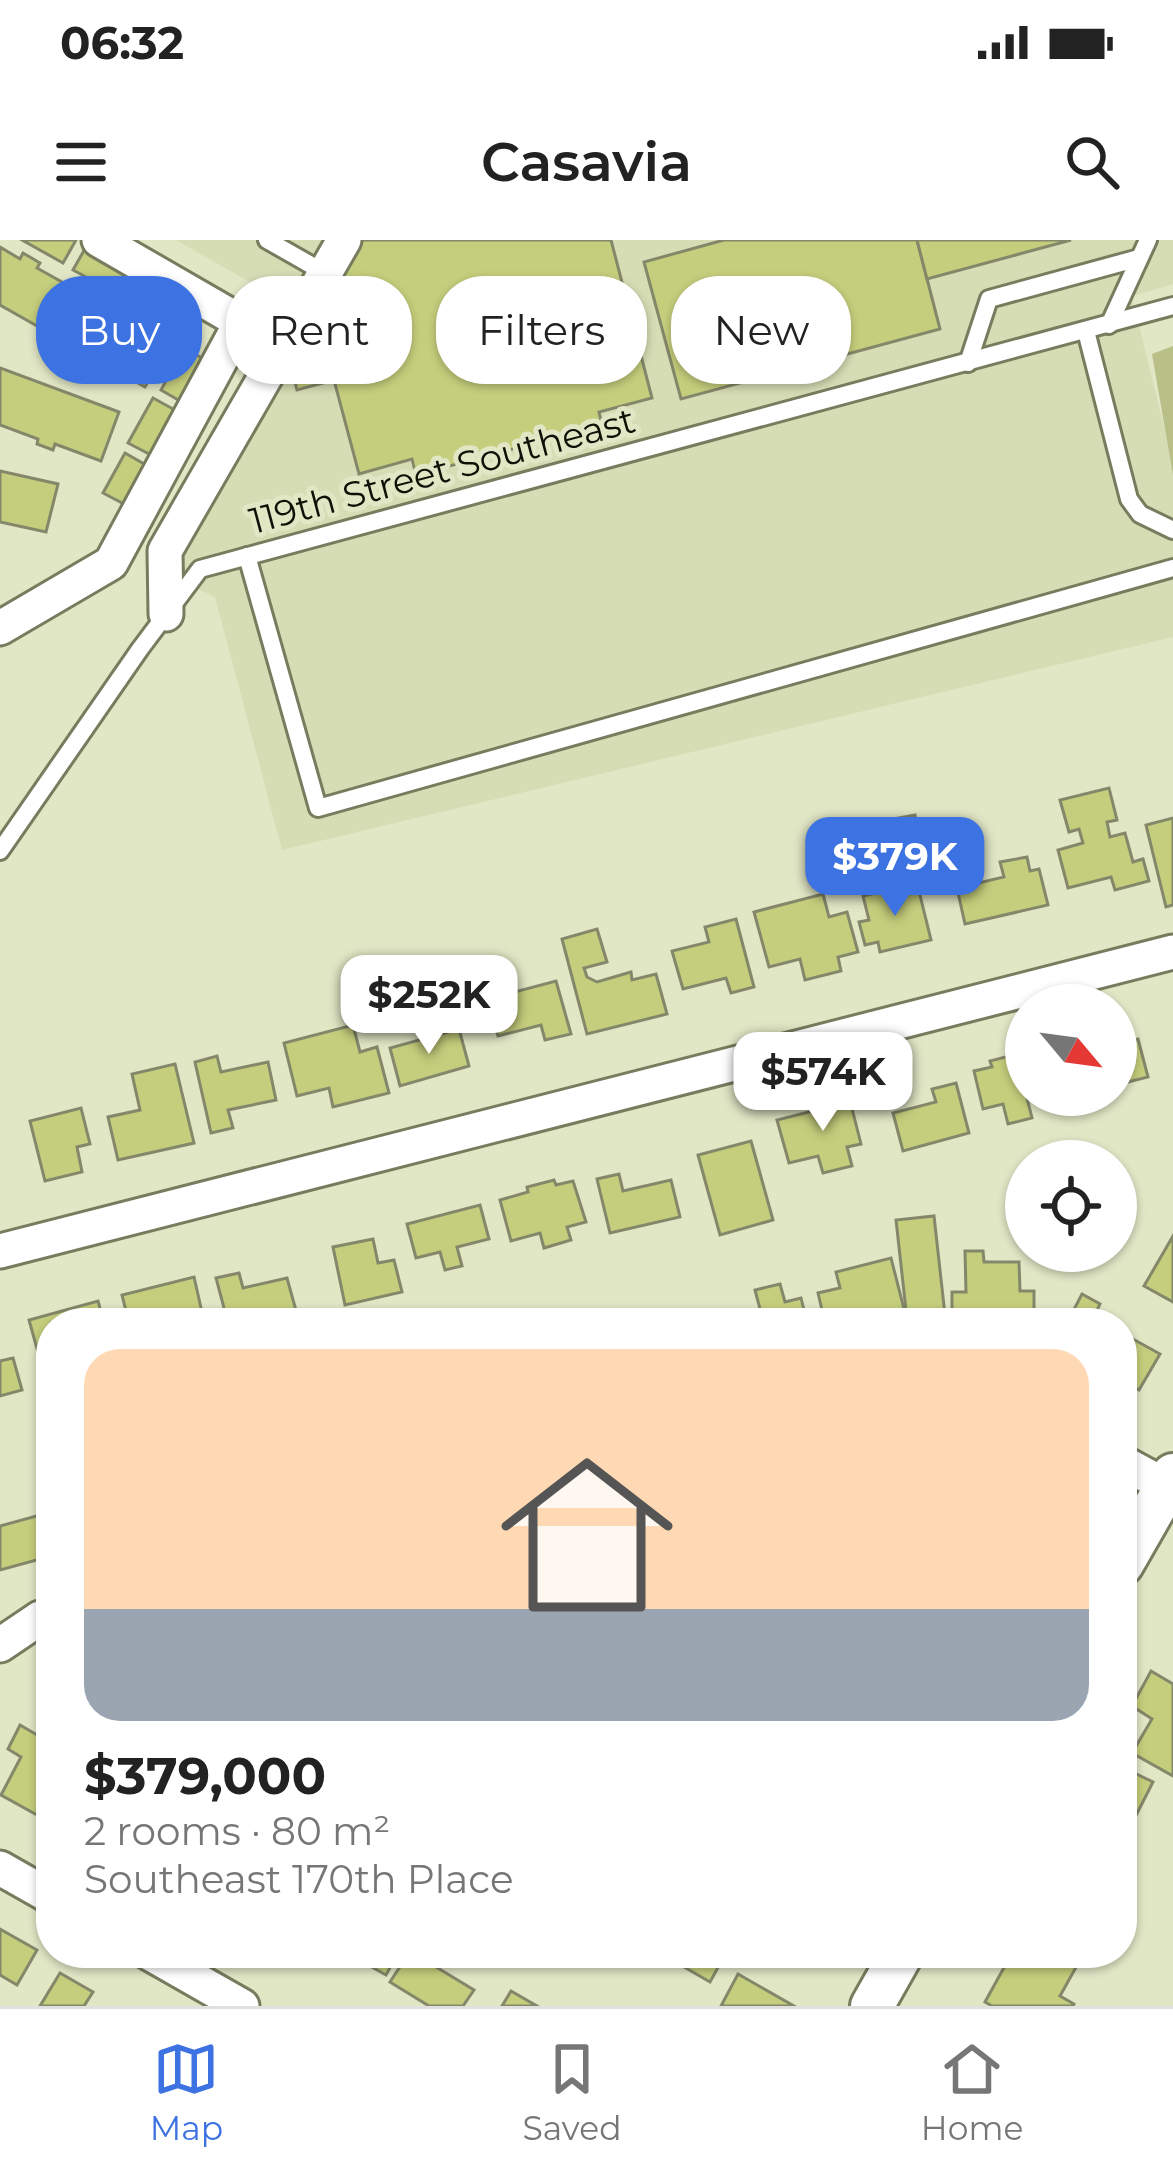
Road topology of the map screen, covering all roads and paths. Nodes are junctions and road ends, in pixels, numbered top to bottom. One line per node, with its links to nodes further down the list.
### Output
1 (99, 240): 14 (street)
2 (267, 240): 5 (lane)
3 (344, 240): 5 (street)
4 (1143, 247): 7 (lane); 9 (lane)
5 (325, 273): 13 (street)
6 (1173, 306): 7 (lane, 119th Street Southeast)
7 (1109, 325): 8 (lane, 119th Street Southeast)
8 (1086, 331): 9 (lane, 119th Street Southeast); 10 (lane)
9 (968, 363): 11 (lane, 119th Street Southeast)
10 (1173, 530)
11 (247, 556): 12 (lane); 13 (lane, 119th Street Southeast)
12 (1173, 568)
13 (166, 614): 15 (lane, 119th Street Southeast)
14 (0, 628)
15 (0, 851)
16 (1173, 952): 17 (street)
17 (0, 1251)
18 (1137, 1468): 19 (street)
19 (1170, 1480): 20 (street)
20 (1137, 1538)
21 (36, 1621): 22 (street)
22 (0, 1645)
23 (0, 1868): 24 (street)
24 (36, 1888)
25 (175, 1968): 27 (street)
26 (885, 1968): 28 (street)
27 (242, 2006)
28 (872, 2006)

